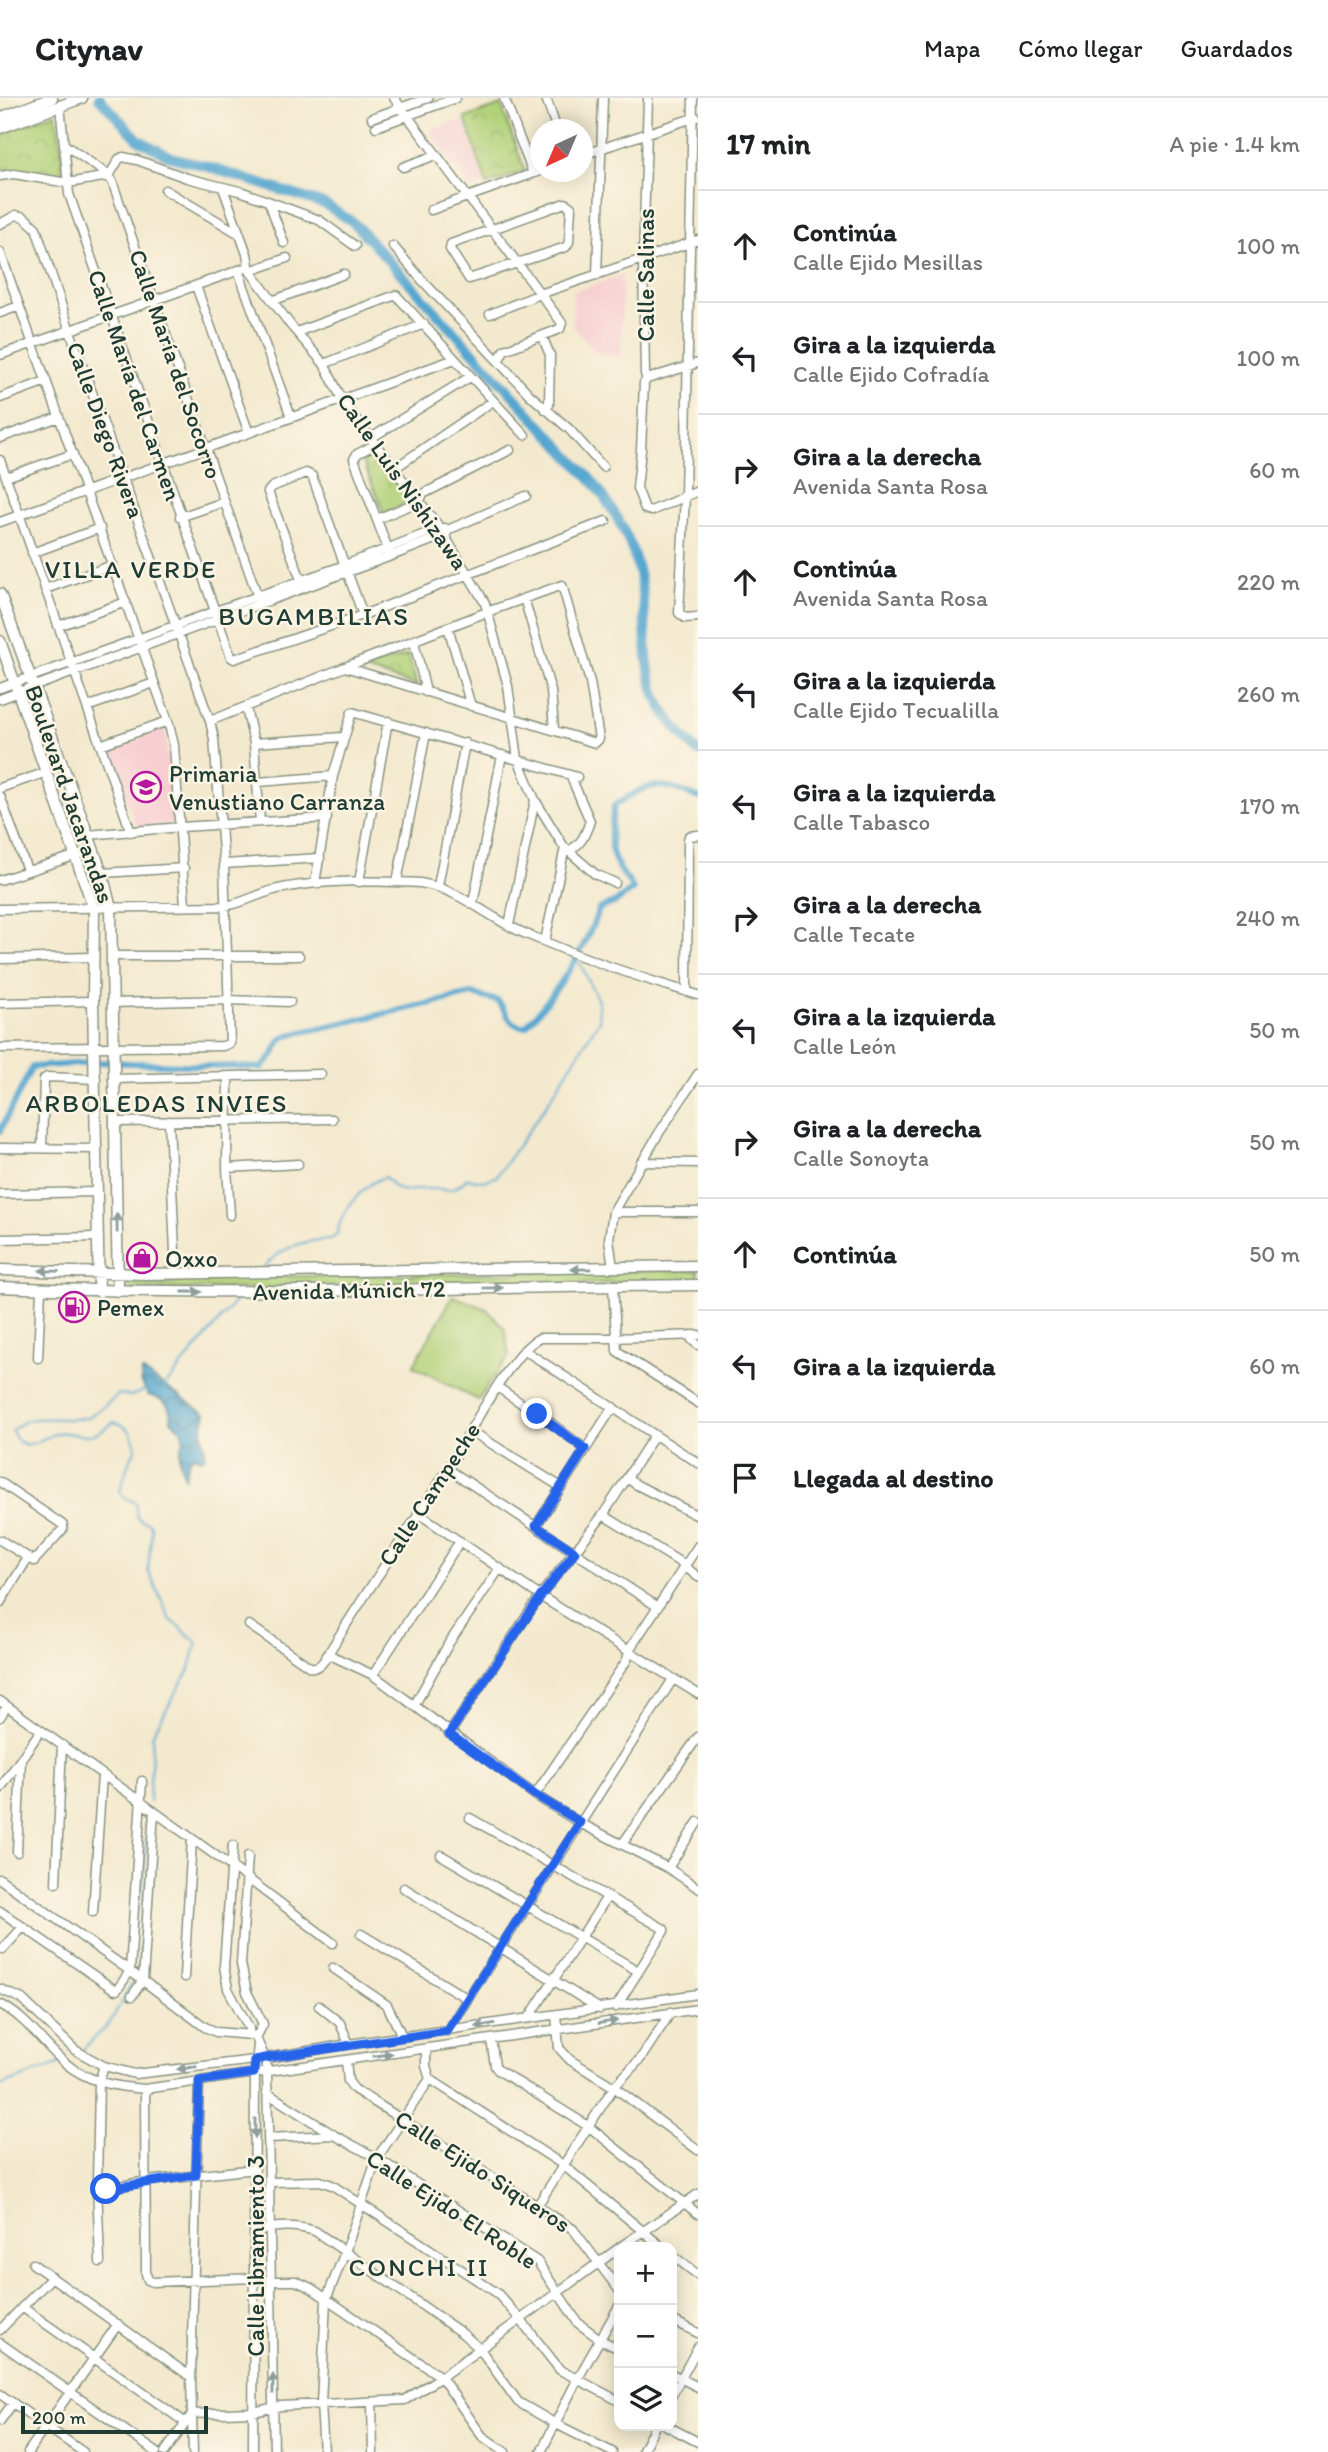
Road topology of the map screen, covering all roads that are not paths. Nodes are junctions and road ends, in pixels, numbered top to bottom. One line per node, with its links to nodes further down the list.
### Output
1 (394, 98): 11 (street)
2 (428, 98): 11 (street)
3 (456, 98): 12 (street)
4 (503, 98): 22 (street)
5 (546, 98): 15 (street)
6 (603, 98): 19 (street)
7 (648, 98): 17 (street, Calle Salinas)
8 (693, 98): 14 (street)
9 (80, 99): 10 (main road)
10 (56, 101): 13 (main road); 16 (main road); 18 (street, Calle María del Carmen)
11 (401, 107): 12 (street); 12 (street)
12 (407, 116): 21 (street)
13 (0, 118)
14 (696, 118): 17 (street); 36 (street)
15 (553, 119)
16 (0, 128)
17 (648, 134): 19 (street); 42 (street, Calle Salinas)
18 (65, 145): 26 (street); 27 (street, Calle María del Carmen)
19 (603, 148): 20 (street); 48 (street)
20 (593, 152)
21 (436, 155): 23 (street); 30 (street)
22 (530, 157)
23 (403, 166)
24 (530, 175): 30 (street)
25 (0, 176): 27 (street)
26 (109, 176): 27 (street); 28 (street); 51 (street, Calle María del Socorro)
27 (68, 183): 56 (street, Calle María del Carmen)
28 (223, 188): 31 (street); 35 (street)
29 (165, 190): 35 (street)
30 (468, 197): 32 (street); 34 (street)
31 (270, 202): 37 (street); 38 (street)
32 (431, 210)
33 (0, 224): 58 (street, Calle Diego Rivera)
34 (494, 230): 43 (street); 43 (street); 43 (street)
35 (238, 233): 44 (street)
36 (694, 241): 42 (street); 67 (street)
37 (284, 243)
38 (355, 246)
39 (393, 246): 64 (street)
40 (0, 252): 45 (street)
41 (287, 258): 44 (street)
42 (643, 259): 48 (street); 69 (street, Calle Salinas)
43 (517, 262): 50 (street)
44 (249, 269): 46 (street); 52 (street, Calle Luis Nishizawa)
45 (3, 270): 53 (street)
46 (239, 271): 49 (street); 76 (street)
47 (344, 274): 52 (street)
48 (597, 275): 50 (street)
49 (196, 286): 51 (street); 77 (street)
50 (540, 294): 55 (street); 60 (street)
51 (154, 300): 56 (street); 81 (street, Calle María del Socorro)
52 (272, 301): 59 (street, Calle Luis Nishizawa)
53 (19, 306): 54 (street); 61 (street)
54 (0, 313)
55 (490, 314)
56 (110, 316): 58 (street); 85 (street, Calle María del Carmen)
57 (424, 324): 59 (street); 63 (street); 66 (street)
58 (70, 331): 61 (street); 89 (street, Calle Diego Rivera)
59 (297, 332): 66 (street, Calle Luis Nishizawa)
60 (542, 336): 64 (street); 74 (street)
61 (33, 344): 62 (street); 70 (street)
62 (0, 355)
63 (455, 359): 68 (street); 72 (street)
64 (499, 360): 74 (street)
65 (698, 363): 67 (street)
66 (324, 364): 72 (street, Calle Luis Nishizawa)
67 (687, 367): 69 (street); 92 (street)
68 (470, 377): 73 (street); 80 (street)
69 (647, 379): 92 (street, Calle Salinas)
70 (46, 381): 71 (street); 75 (street)
71 (0, 398)
72 (343, 399): 76 (street); 80 (street, Calle Luis Nishizawa)
73 (493, 401): 78 (street); 87 (street)
74 (545, 410): 86 (street)
75 (59, 417): 79 (street); 83 (street)
76 (291, 417): 77 (street)
77 (249, 433): 81 (street)
78 (525, 435)
79 (0, 438)
80 (374, 441): 87 (street, Calle Luis Nishizawa); 98 (street)
81 (206, 449): 85 (street); 95 (street, Calle María del Socorro)
82 (510, 450): 94 (street)
83 (73, 454): 88 (street); 90 (street)
84 (0, 460): 88 (street)
85 (162, 464): 89 (street); 97 (street, Calle María del Carmen)
86 (603, 467)
87 (395, 468): 94 (street, Calle Luis Nishizawa)
88 (6, 477): 96 (street)
89 (124, 478): 90 (street); 120 (street, Calle Diego Rivera)
90 (86, 491): 96 (street); 101 (street)
91 (698, 491): 92 (street)
92 (685, 495): 117 (street)
93 (526, 496): 102 (street)
94 (420, 501): 98 (street); 102 (street, Calle Luis Nishizawa)
95 (224, 502): 97 (street); 112 (street, Calle María del Socorro)
96 (19, 515): 100 (street); 104 (street)
97 (180, 517): 115 (street, Calle María del Carmen)
98 (377, 519): 103 (street)
99 (606, 521): 107 (street)
100 (0, 522)
101 (100, 528): 104 (street); 105 (street)
102 (445, 530): 103 (street); 107 (street, Calle Luis Nishizawa)
103 (389, 552): 106 (street)
104 (32, 553): 109 (street)
105 (113, 565): 109 (street); 113 (street)
106 (347, 569): 108 (street); 108 (street); 116 (street)
107 (469, 575): 114 (street, Calle Luis Nishizawa); 116 (street)
108 (303, 584): 112 (street)
109 (45, 589): 118 (street)
110 (0, 594): 126 (main road, Boulevard Jacarandas)
111 (524, 598): 114 (street); 139 (street); 139 (street)
112 (258, 600): 115 (street)
113 (125, 602): 118 (street); 123 (street)
114 (487, 612): 119 (street); 135 (street, Calle Luis Nishizawa)
115 (216, 615): 116 (street, Calle María del Carmen); 120 (street)
116 (363, 615)
117 (698, 617)
118 (58, 626): 124 (street)
119 (448, 627): 122 (street); 132 (street)
120 (176, 629): 123 (street); 137 (street, Calle Diego Rivera)
121 (0, 641): 128 (main road, Boulevard Jacarandas)
122 (414, 641): 125 (street); 130 (street)
123 (140, 643): 124 (street); 127 (street)
124 (74, 666): 126 (street); 133 (street)
125 (345, 667): 130 (street); 134 (street)
126 (31, 682): 128 (street); 158 (main road, Boulevard Jacarandas)
127 (154, 683): 133 (street); 136 (street)
128 (17, 687): 129 (street); 131 (street); 147 (main road, Boulevard Jacarandas)
129 (0, 688)
130 (426, 692): 132 (street)
131 (0, 698)
132 (471, 706): 135 (street)
133 (87, 707): 144 (street)
134 (246, 708): 137 (street); 142 (street)
135 (514, 720): 139 (street); 146 (street, Calle Luis Nishizawa)
136 (168, 721): 144 (street); 156 (street)
137 (210, 721): 155 (street, Calle Diego Rivera)
138 (388, 721): 140 (street); 141 (street); 169 (street)
139 (554, 729)
140 (426, 733): 143 (street); 170 (street)
141 (343, 737): 142 (street); 148 (street)
142 (254, 743): 149 (street)
143 (465, 743): 145 (street); 173 (street)
144 (100, 745): 157 (street)
145 (502, 755): 146 (street); 174 (street)
146 (518, 759): 152 (street, Calle Luis Nishizawa); 161 (street)
147 (47, 772): 150 (street); 162 (main road, Boulevard Jacarandas)
148 (333, 776): 149 (street); 153 (street)
149 (258, 782): 154 (street)
150 (0, 788)
151 (0, 796): 166 (street)
152 (535, 800): 161 (street, Calle Luis Nishizawa); 182 (street)
153 (327, 818): 154 (street); 163 (street)
154 (260, 822): 155 (street)
155 (220, 824): 156 (street); 164 (street, Calle Diego Rivera)
156 (181, 827): 157 (street); 165 (street)
157 (131, 832): 158 (street)
158 (87, 835): 160 (main road, Boulevard Jacarandas)
159 (694, 836): 175 (street)
160 (93, 850): 162 (street); 167 (main road, Boulevard Jacarandas)
161 (568, 850): 172 (street, Calle Luis Nishizawa); 183 (street)
162 (76, 857): 166 (street); 181 (main road, Boulevard Jacarandas)
163 (320, 858): 164 (street); 171 (street)
164 (224, 864): 178 (street, Calle Diego Rivera)
165 (184, 868): 167 (street); 176 (street)
166 (27, 870): 168 (street)
167 (102, 873): 179 (main road, Boulevard Jacarandas)
168 (0, 880)
169 (359, 881): 170 (street); 171 (street)
170 (397, 882): 173 (street)
171 (314, 883): 178 (street)
172 (615, 883)
173 (438, 886): 174 (street)
174 (473, 903): 182 (street)
175 (687, 904): 177 (street); 189 (street)
176 (185, 905): 178 (street); 179 (street)
177 (698, 905)
178 (225, 906): 185 (street, Calle Diego Rivera)
179 (111, 908): 181 (street); 184 (main road, Boulevard Jacarandas)
180 (0, 909): 181 (street)
181 (94, 909): 187 (main road, Boulevard Jacarandas)
182 (509, 925): 183 (street)
183 (545, 941): 189 (street)
184 (113, 956): 185 (street); 195 (main road, Boulevard Jacarandas)
185 (226, 956): 186 (street); 191 (street, Calle Diego Rivera)
186 (299, 956)
187 (94, 957): 188 (street); 192 (main road, Boulevard Jacarandas)
188 (0, 959)
189 (687, 992): 190 (street)
190 (698, 995)
191 (227, 1000): 193 (street); 195 (street); 197 (street, Calle Diego Rivera)
192 (93, 1001): 194 (street); 198 (main road, Boulevard Jacarandas)
193 (290, 1002)
194 (0, 1003)
195 (113, 1003): 197 (main road, Boulevard Jacarandas)
196 (0, 1048): 198 (street)
197 (113, 1057): 198 (street); 202 (main road, Boulevard Jacarandas)
198 (95, 1063): 208 (street); 209 (main road, Boulevard Jacarandas)
199 (321, 1074): 201 (street)
200 (698, 1074): 210 (street)
201 (228, 1078): 202 (street); 205 (street)
202 (113, 1079): 206 (main road, Boulevard Jacarandas)
203 (332, 1119): 205 (street)
204 (169, 1121): 205 (street); 206 (street); 225 (street)
205 (227, 1121): 213 (street)
206 (114, 1122): 228 (main road, Boulevard Jacarandas, one-way to 206)
207 (0, 1148): 208 (street)
208 (42, 1148): 209 (street)
209 (96, 1149): 214 (main road, Boulevard Jacarandas)
210 (641, 1162): 211 (street); 216 (street)
211 (698, 1163)
212 (298, 1164): 213 (street)
213 (227, 1168): 218 (street)
214 (97, 1192): 215 (street); 219 (main road, Boulevard Jacarandas)
215 (0, 1194)
216 (613, 1212): 217 (street); 222 (street)
217 (698, 1212)
218 (230, 1215)
219 (98, 1237): 220 (street); 224 (main road, Boulevard Jacarandas)
220 (0, 1239)
221 (698, 1266): 222 (main road, Avenida Múnich 72)
222 (613, 1268): 227 (main road, Avenida Múnich 72, one-way to 227)
223 (0, 1270): 224 (main road, Avenida Múnich 72, one-way to 223)
224 (98, 1273): 228 (main road, Avenida Múnich 72); 235 (main road, Boulevard Jacarandas)
225 (176, 1273): 226 (main road, Avenida Múnich 72); 228 (main road, Avenida Múnich 72)
226 (264, 1273): 227 (main road, Avenida Múnich 72); 234 (main road)
227 (290, 1273): 234 (main road)
228 (118, 1274): 233 (main road, Boulevard Jacarandas)
229 (698, 1285): 230 (main road, Avenida Múnich 72)
230 (613, 1286): 234 (main road, Avenida Múnich 72, one-way to 230); 237 (street)
231 (0, 1287): 232 (main road, Avenida Múnich 72)
232 (41, 1289): 235 (main road, Avenida Múnich 72); 240 (street)
233 (118, 1291): 234 (main road, Avenida Múnich 72, one-way to 234); 235 (main road, Avenida Múnich 72)
234 (271, 1291)
235 (99, 1292)
236 (695, 1335): 237 (street); 238 (street)
237 (614, 1338): 239 (street, Calle Campeche); 242 (street)
238 (698, 1345)
239 (524, 1350): 241 (street, Calle Campeche); 243 (street)
240 (38, 1357)
241 (497, 1387): 244 (street, Calle Campeche); 246 (street)
242 (698, 1404)
243 (613, 1407): 245 (street); 246 (street)
244 (471, 1431): 248 (street, Calle Campeche); 251 (street)
245 (654, 1436): 247 (street); 249 (street)
246 (585, 1449): 251 (street)
247 (698, 1463)
248 (448, 1469): 252 (street, Calle Campeche); 255 (street)
249 (627, 1478): 253 (street); 254 (street)
250 (0, 1482): 260 (street)
251 (561, 1487): 255 (street)
252 (418, 1513): 257 (street); 269 (street, Calle Campeche)
253 (603, 1515): 259 (street); 261 (street)
254 (698, 1516)
255 (536, 1526): 259 (street)
256 (0, 1540): 260 (street)
257 (460, 1541): 262 (street); 270 (street)
258 (698, 1546): 261 (street)
259 (575, 1552): 264 (street); 266 (street)
260 (31, 1559): 265 (street)
261 (684, 1567): 263 (street); 266 (street)
262 (500, 1568): 264 (street); 274 (street)
263 (698, 1577)
264 (541, 1596): 268 (street); 277 (street)
265 (0, 1601)
266 (658, 1607): 268 (street)
267 (249, 1625): 269 (street)
268 (629, 1650): 271 (street); 284 (street)
269 (328, 1654): 270 (street)
270 (373, 1675): 274 (street)
271 (673, 1679): 272 (street); 288 (street)
272 (698, 1694)
273 (4, 1704): 275 (street); 276 (street)
274 (414, 1706): 277 (street)
275 (0, 1717)
276 (41, 1730): 279 (street); 280 (street)
277 (449, 1734): 284 (street)
278 (698, 1737): 291 (street)
279 (62, 1745): 281 (street); 301 (street)
280 (21, 1759): 283 (street); 293 (street)
281 (102, 1775): 285 (street); 307 (street)
282 (142, 1781): 285 (street)
283 (0, 1789)
284 (535, 1795): 288 (street)
285 (141, 1802): 286 (street); 315 (street)
286 (154, 1811): 290 (street); 318 (street)
287 (470, 1818): 296 (street)
288 (580, 1822): 291 (street); 296 (street)
289 (698, 1822): 298 (street)
290 (192, 1839): 297 (street); 317 (street)
291 (623, 1843): 298 (street)
292 (233, 1845): 297 (street, Calle Libramiento 3)
293 (17, 1852)
294 (441, 1855): 305 (street)
295 (248, 1856): 299 (street)
296 (553, 1866): 304 (street); 305 (street)
297 (232, 1867): 299 (street); 335 (street, Calle Libramiento 3)
298 (668, 1868): 303 (street)
299 (247, 1878): 311 (street); 335 (street)
300 (0, 1879): 315 (street)
301 (56, 1883)
302 (404, 1888): 312 (street)
303 (698, 1888)
304 (607, 1896): 310 (street); 316 (street)
305 (526, 1906): 310 (street); 312 (street)
306 (0, 1911): 308 (street)
307 (93, 1912)
308 (23, 1927): 313 (street); 315 (street)
309 (361, 1934): 323 (street)
310 (580, 1938): 316 (street); 319 (street)
311 (333, 1943)
312 (499, 1947): 319 (street); 323 (street)
313 (3, 1949)
314 (333, 1968): 334 (street)
315 (130, 1971): 318 (street)
316 (638, 1971): 326 (street)
317 (184, 1977)
318 (143, 1980): 322 (street); 335 (street)
319 (553, 1980): 327 (street); 331 (street)
320 (0, 1989): 339 (street)
321 (698, 1994): 326 (street)
322 (132, 1996)
323 (468, 1999): 333 (street)
324 (0, 2004): 343 (street)
325 (319, 2006): 337 (street)
326 (616, 2007): 327 (street)
327 (600, 2009): 330 (street)
328 (698, 2009): 329 (street)
329 (671, 2012): 332 (street, one-way to 329); 350 (street)
330 (556, 2015): 331 (street); 332 (street)
331 (529, 2018): 333 (street, one-way to 333)
332 (557, 2030): 336 (street); 350 (street)
333 (447, 2031): 334 (street)
334 (402, 2036): 337 (street)
335 (254, 2039): 340 (street, Calle Libramiento 3); 341 (street, Calle Libramiento 3)
336 (491, 2039): 338 (street); 354 (street)
337 (349, 2044): 340 (street)
338 (426, 2049): 342 (street, one-way to 338); 347 (street)
339 (75, 2050): 343 (street); 344 (street)
340 (265, 2058): 341 (street); 345 (street, Calle Libramiento 3)
341 (255, 2060): 344 (street, one-way to 344); 346 (street, Calle Libramiento 3)
342 (346, 2060): 345 (street); 353 (street, Calle Ejido Siqueros)
343 (65, 2063): 349 (street)
344 (104, 2066): 349 (street)
345 (267, 2071): 346 (street); 352 (street, Calle Libramiento 3)
346 (254, 2073): 348 (street); 360 (street, Calle Libramiento 3, one-way to 360)
347 (430, 2079): 353 (street); 359 (street)
348 (199, 2081): 351 (street); 361 (street)
349 (99, 2082): 351 (street); 364 (street)
350 (614, 2087): 354 (street); 357 (street)
351 (145, 2089): 362 (street)
352 (267, 2093): 355 (street, Calle Ejido El Roble); 356 (street, Calle Libramiento 3)
353 (403, 2119): 358 (street); 368 (street, Calle Ejido Siqueros)
354 (587, 2126): 359 (street); 366 (street)
355 (334, 2135): 356 (street); 358 (street, Calle Ejido El Roble)
356 (268, 2138): 363 (street, Calle Libramiento 3)
357 (698, 2150)
358 (377, 2158): 367 (street); 387 (street, Calle Ejido El Roble)
359 (563, 2165): 368 (street); 371 (street)
360 (255, 2169): 361 (street); 372 (street, Calle Libramiento 3)
361 (196, 2175): 362 (street); 384 (street)
362 (147, 2182): 364 (street); 384 (street)
363 (269, 2182): 367 (street); 370 (street, Calle Libramiento 3)
364 (99, 2190): 378 (street)
365 (698, 2194): 366 (street)
366 (685, 2203): 369 (street); 371 (street)
367 (360, 2204): 375 (street); 391 (street)
368 (537, 2206): 379 (street, Calle Ejido Siqueros)
369 (698, 2214)
370 (270, 2227): 372 (street); 375 (street); 385 (street, Calle Libramiento 3)
371 (643, 2232): 373 (street); 374 (street)
372 (255, 2234): 383 (street, Calle Libramiento 3)
373 (629, 2242)
374 (656, 2242)
375 (345, 2252): 388 (street); 400 (street)
376 (614, 2252): 379 (street)
377 (677, 2259): 381 (street)
378 (100, 2262)
379 (598, 2262): 386 (street, Calle Ejido Siqueros); 387 (street)
380 (33, 2263): 382 (street)
381 (698, 2275)
382 (52, 2277): 389 (street); 393 (street)
383 (255, 2278): 384 (street); 416 (street, Calle Libramiento 3)
384 (193, 2280): 404 (street)
385 (271, 2281): 388 (street); 415 (street, Calle Libramiento 3, one-way to 385)
386 (614, 2283)
387 (558, 2290): 391 (street); 396 (street, Calle Ejido El Roble)
388 (326, 2300): 403 (street); 414 (street)
389 (22, 2307): 394 (street); 401 (street)
390 (614, 2315): 396 (street)
391 (520, 2319): 400 (street); 406 (street)
392 (677, 2322): 395 (street)
393 (118, 2324): 401 (street); 404 (street)
394 (0, 2330)
395 (698, 2333)
396 (601, 2340): 398 (street, Calle Ejido El Roble); 406 (street)
397 (0, 2343): 409 (street)
398 (614, 2346)
399 (698, 2347): 405 (street)
400 (480, 2348): 403 (street); 420 (street)
401 (94, 2358): 409 (street); 419 (street)
402 (677, 2376): 405 (street)
403 (441, 2377): 413 (street); 434 (street)
404 (191, 2378): 417 (street)
405 (681, 2378): 407 (street); 408 (street)
406 (577, 2380): 411 (street); 420 (street)
407 (677, 2386)
408 (698, 2387)
409 (70, 2392): 421 (street); 427 (street)
410 (0, 2394): 412 (street)
411 (614, 2399)
412 (13, 2403): 418 (street); 421 (street)
413 (372, 2403): 414 (street); 433 (street)
414 (321, 2404): 415 (street); 432 (street)
415 (273, 2408): 416 (street); 431 (street, Calle Libramiento 3)
416 (253, 2412): 417 (street); 430 (street, Calle Libramiento 3)
417 (192, 2414): 419 (street); 429 (street)
418 (0, 2421)
419 (186, 2423): 428 (street)
420 (556, 2424): 435 (street); 436 (street)
421 (46, 2426): 425 (street); 426 (street)
422 (652, 2431): 437 (street)
423 (677, 2431): 424 (street)
424 (698, 2442)
425 (28, 2452)
426 (83, 2452)
427 (156, 2452)
428 (165, 2452)
429 (193, 2452)
430 (253, 2452)
431 (274, 2452)
432 (324, 2452)
433 (373, 2452)
434 (505, 2452)
435 (541, 2452)
436 (612, 2452)
437 (642, 2452)

